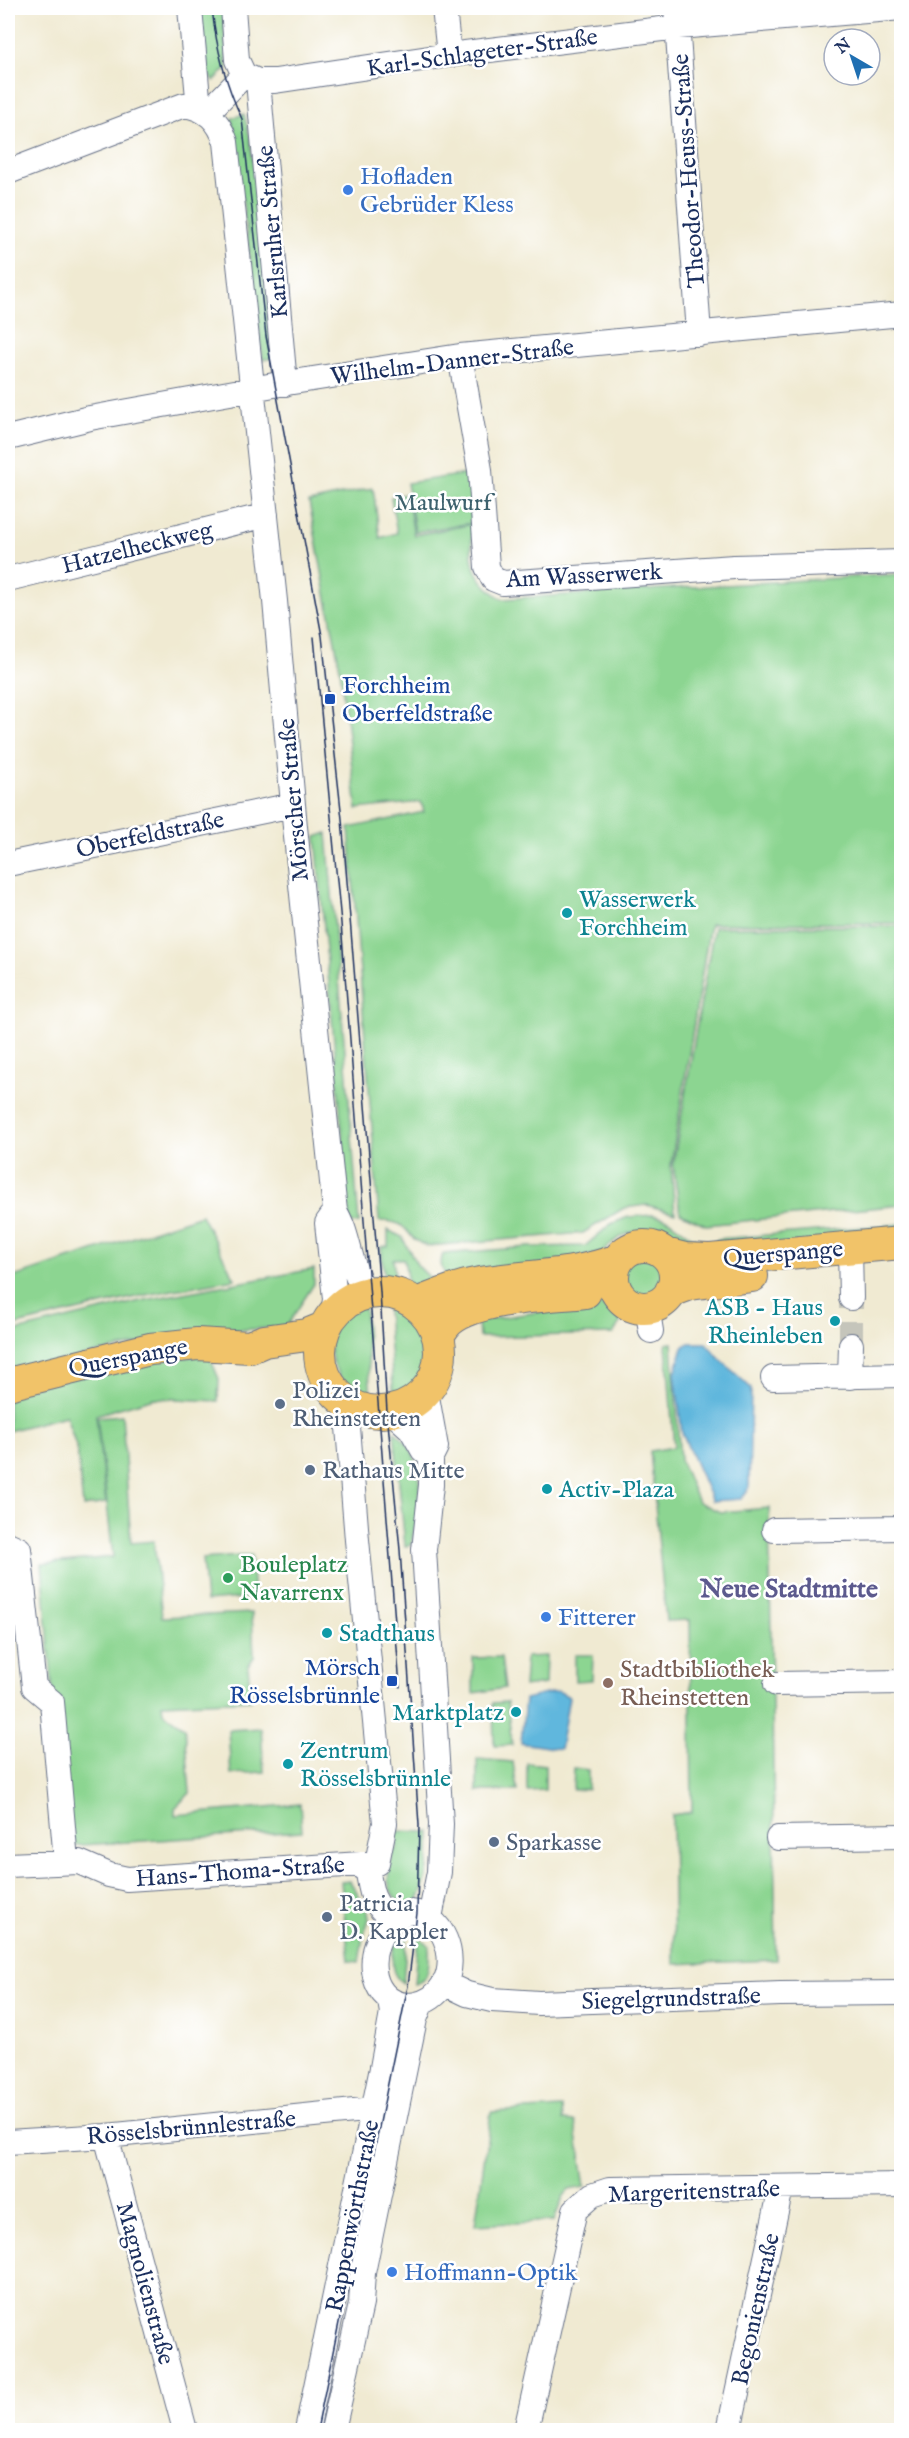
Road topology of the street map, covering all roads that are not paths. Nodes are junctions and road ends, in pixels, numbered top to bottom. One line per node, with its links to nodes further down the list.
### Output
1 (190, 8): 8 (street)
2 (233, 8): 7 (street, Karlsruher Straße)
3 (444, 8): 6 (street)
4 (889, 8): 5 (street, Karl-Schlageter-Straße)
5 (677, 17): 6 (street, Karl-Schlageter-Straße); 11 (street, Theodor-Heuss-Straße)
6 (449, 55): 7 (street, Karl-Schlageter-Straße)
7 (251, 78): 8 (street); 13 (street, Karlsruher Straße)
8 (203, 111): 9 (street); 14 (street, Karlsruher Straße)
9 (8, 172)
10 (902, 314): 11 (street, Wilhelm-Danner-Straße)
11 (699, 334): 12 (street, Wilhelm-Danner-Straße)
12 (460, 357): 13 (street, Wilhelm-Danner-Straße); 17 (street, Am Wasserwerk)
13 (285, 384): 14 (street, Wilhelm-Danner-Straße)
14 (252, 389): 15 (street, Wilhelm-Danner-Straße); 16 (street, Mörscher Straße)
15 (8, 438)
16 (266, 515): 18 (street, Hatzelheckweg); 19 (street, Mörscher Straße)
17 (902, 562)
18 (8, 579)
19 (293, 805): 20 (street, Oberfeldstraße); 21 (street, Mörscher Straße)
20 (8, 864)
21 (334, 1211): 27 (street, Mörscher Straße); 31 (street, Mörscher Straße)
22 (902, 1243): 24 (main road, Querspange)
23 (664, 1254): 24 (main road, Querspange); 26 (main road); 30 (main road)
24 (851, 1257): 25 (main road, Querspange); 28 (street); 30 (main road, Querspange)
25 (902, 1264)
26 (617, 1274): 29 (main road); 30 (main road); 32 (main road)
27 (366, 1293): 29 (main road); 31 (main road)
28 (851, 1298)
29 (417, 1304): 32 (main road)
30 (656, 1310)
31 (329, 1321): 34 (main road); 35 (main road)
32 (438, 1334): 40 (main road)
33 (851, 1345): 37 (street)
34 (250, 1347): 35 (main road); 39 (main road, Querspange)
35 (321, 1367): 41 (main road)
36 (902, 1375): 37 (street)
37 (850, 1377): 38 (street)
38 (772, 1378)
39 (8, 1384)
40 (426, 1391): 42 (main road); 43 (street)
41 (346, 1402): 42 (main road); 52 (street)
42 (391, 1412): 43 (street)
43 (431, 1457): 54 (street)
44 (902, 1528): 45 (street)
45 (774, 1530)
46 (8, 1544): 51 (street)
47 (902, 1682): 48 (street)
48 (776, 1684)
49 (902, 1836): 50 (street)
50 (778, 1838)
51 (66, 1862): 52 (street, Hans-Thoma-Straße); 53 (street, Hans-Thoma-Straße)
52 (367, 1864): 55 (street)
53 (8, 1865)
54 (430, 1918): 55 (street); 56 (street)
55 (394, 1920): 58 (street)
56 (444, 1983): 57 (street, Siegelgrundstraße); 59 (street)
57 (902, 1993)
58 (390, 2001): 59 (street); 60 (street, Rappenwörthstraße)
59 (421, 2004): 67 (street, Rappenwörthstraße)
60 (374, 2109): 61 (street, Rösselsbrünnlestraße); 66 (street, Rappenwörthstraße)
61 (106, 2136): 62 (street, Rösselsbrünnlestraße); 65 (street, Magnolienstraße)
62 (8, 2142)
63 (902, 2185): 64 (street, Margeritenstraße)
64 (781, 2188): 68 (street, Margeritenstraße); 69 (street, Begonienstraße)
65 (185, 2430)
66 (307, 2430)
67 (333, 2430)
68 (526, 2430)
69 (729, 2430)

